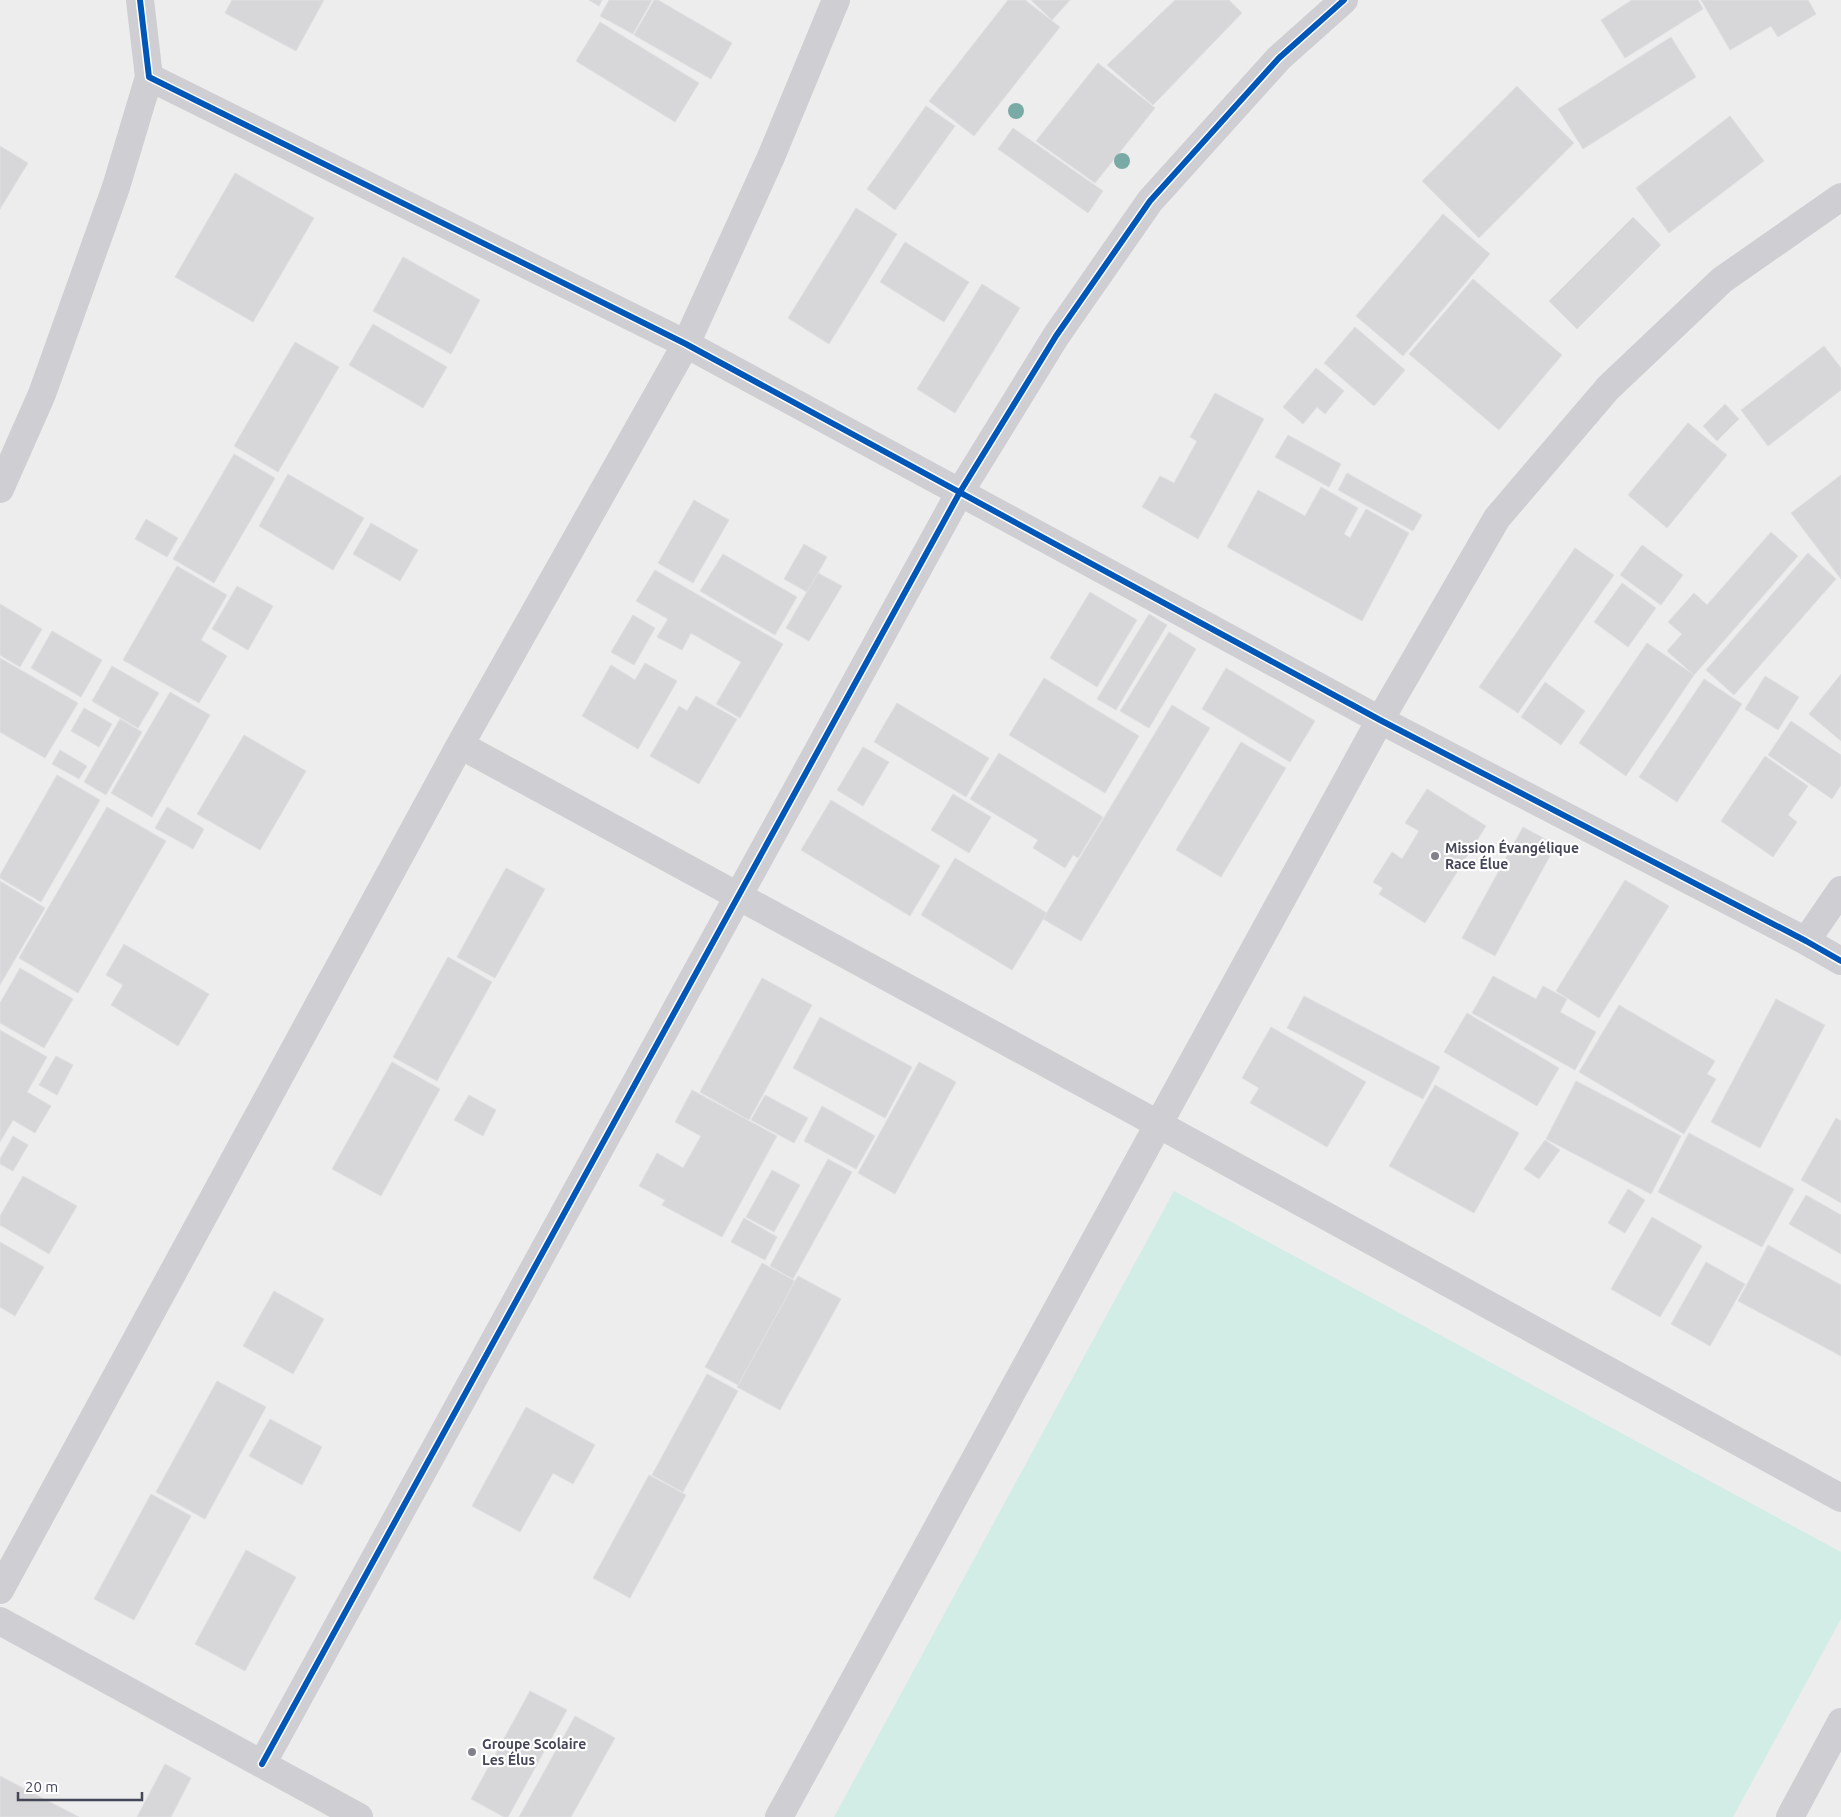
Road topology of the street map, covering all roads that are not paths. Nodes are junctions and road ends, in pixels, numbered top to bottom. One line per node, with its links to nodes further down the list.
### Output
1 (140, 0): 4 (street)
2 (836, 0): 6 (street)
3 (1344, 0): 8 (street)
4 (149, 77): 6 (street); 7 (street)
5 (1841, 197): 9 (street)
6 (686, 344): 8 (street); 10 (street)
7 (0, 489)
8 (960, 492): 9 (street); 12 (street)
9 (1380, 720): 13 (street); 15 (street)
10 (460, 745): 12 (street); 17 (street)
11 (1841, 890): 13 (street)
12 (738, 896): 15 (street); 20 (street)
13 (1806, 941): 14 (street)
14 (1841, 961)
15 (1158, 1124): 16 (street); 22 (street)
16 (1841, 1498)
17 (0, 1590)
18 (0, 1621): 20 (street)
19 (1841, 1722): 23 (street)
20 (262, 1764): 21 (street)
21 (359, 1817)
22 (779, 1817)
23 (1790, 1817)

